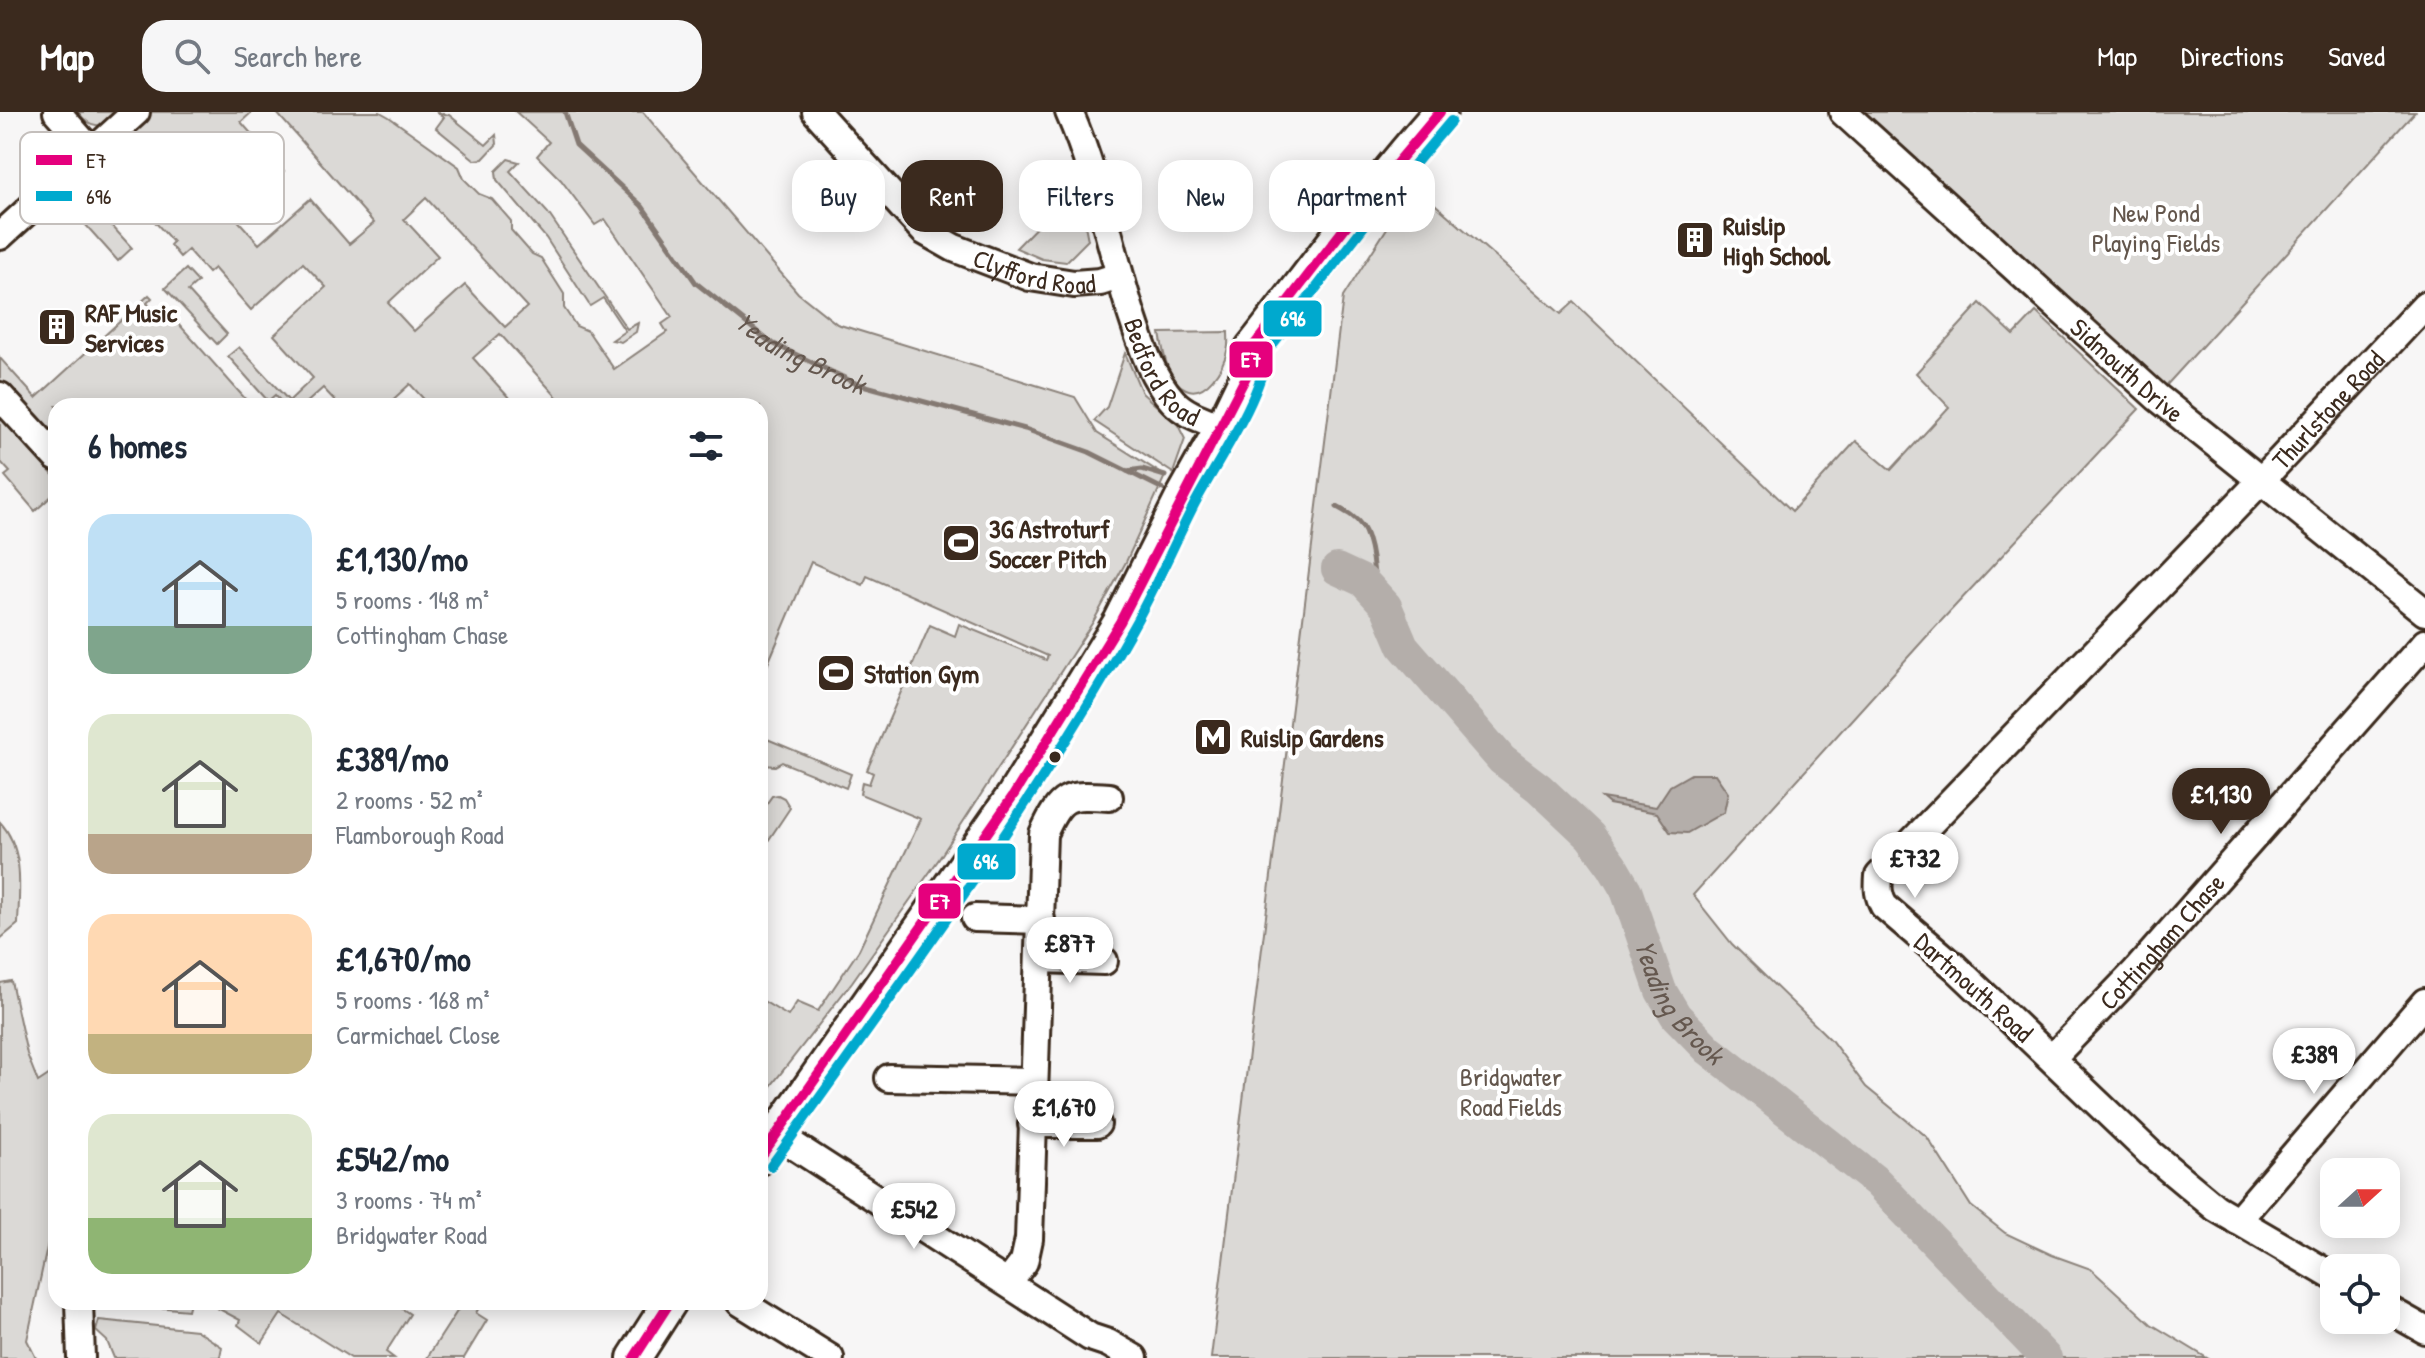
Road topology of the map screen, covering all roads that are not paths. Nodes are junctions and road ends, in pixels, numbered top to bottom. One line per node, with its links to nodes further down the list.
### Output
1 (57, 112): 7 (street)
2 (136, 112): 8 (street)
3 (816, 112): 11 (street, Clyfford Road)
4 (1069, 112): 11 (street, Bedford Road)
5 (1843, 112): 16 (street, Sidmouth Drive)
6 (1439, 114): 14 (main road)
7 (74, 132)
8 (114, 132)
9 (20, 218): 10 (street)
10 (0, 236)
11 (1119, 276): 14 (street, Bedford Road)
12 (2425, 305): 16 (street, Thurlstone Road)
13 (0, 396): 15 (street)
14 (1222, 427): 30 (main road)
15 (48, 448)
16 (2262, 479): 17 (street, Sidmouth Drive); 25 (street, Dartmouth Road)
17 (2425, 612)
18 (2425, 643): 25 (street, Cottingham Chase)
19 (1109, 797): 21 (street)
20 (975, 918): 21 (street)
21 (1041, 920): 22 (street)
22 (1039, 959): 23 (street); 27 (street)
23 (1104, 961)
24 (2425, 1002): 31 (street)
25 (2052, 1058): 31 (street, Dartmouth Road)
26 (889, 1078): 27 (street)
27 (1034, 1081): 28 (street)
28 (1032, 1124): 29 (street); 33 (street)
29 (1097, 1124)
30 (768, 1139): 33 (street)
31 (2237, 1221): 32 (street, Dartmouth Road)
32 (2320, 1269)
33 (1008, 1283): 42 (street)
34 (79, 1310): 39 (street)
35 (665, 1310): 40 (main road)
36 (753, 1310): 41 (street)
37 (2400, 1316): 38 (street)
38 (2425, 1330)
39 (81, 1358)
40 (634, 1358)
41 (830, 1358)
42 (1134, 1358)

